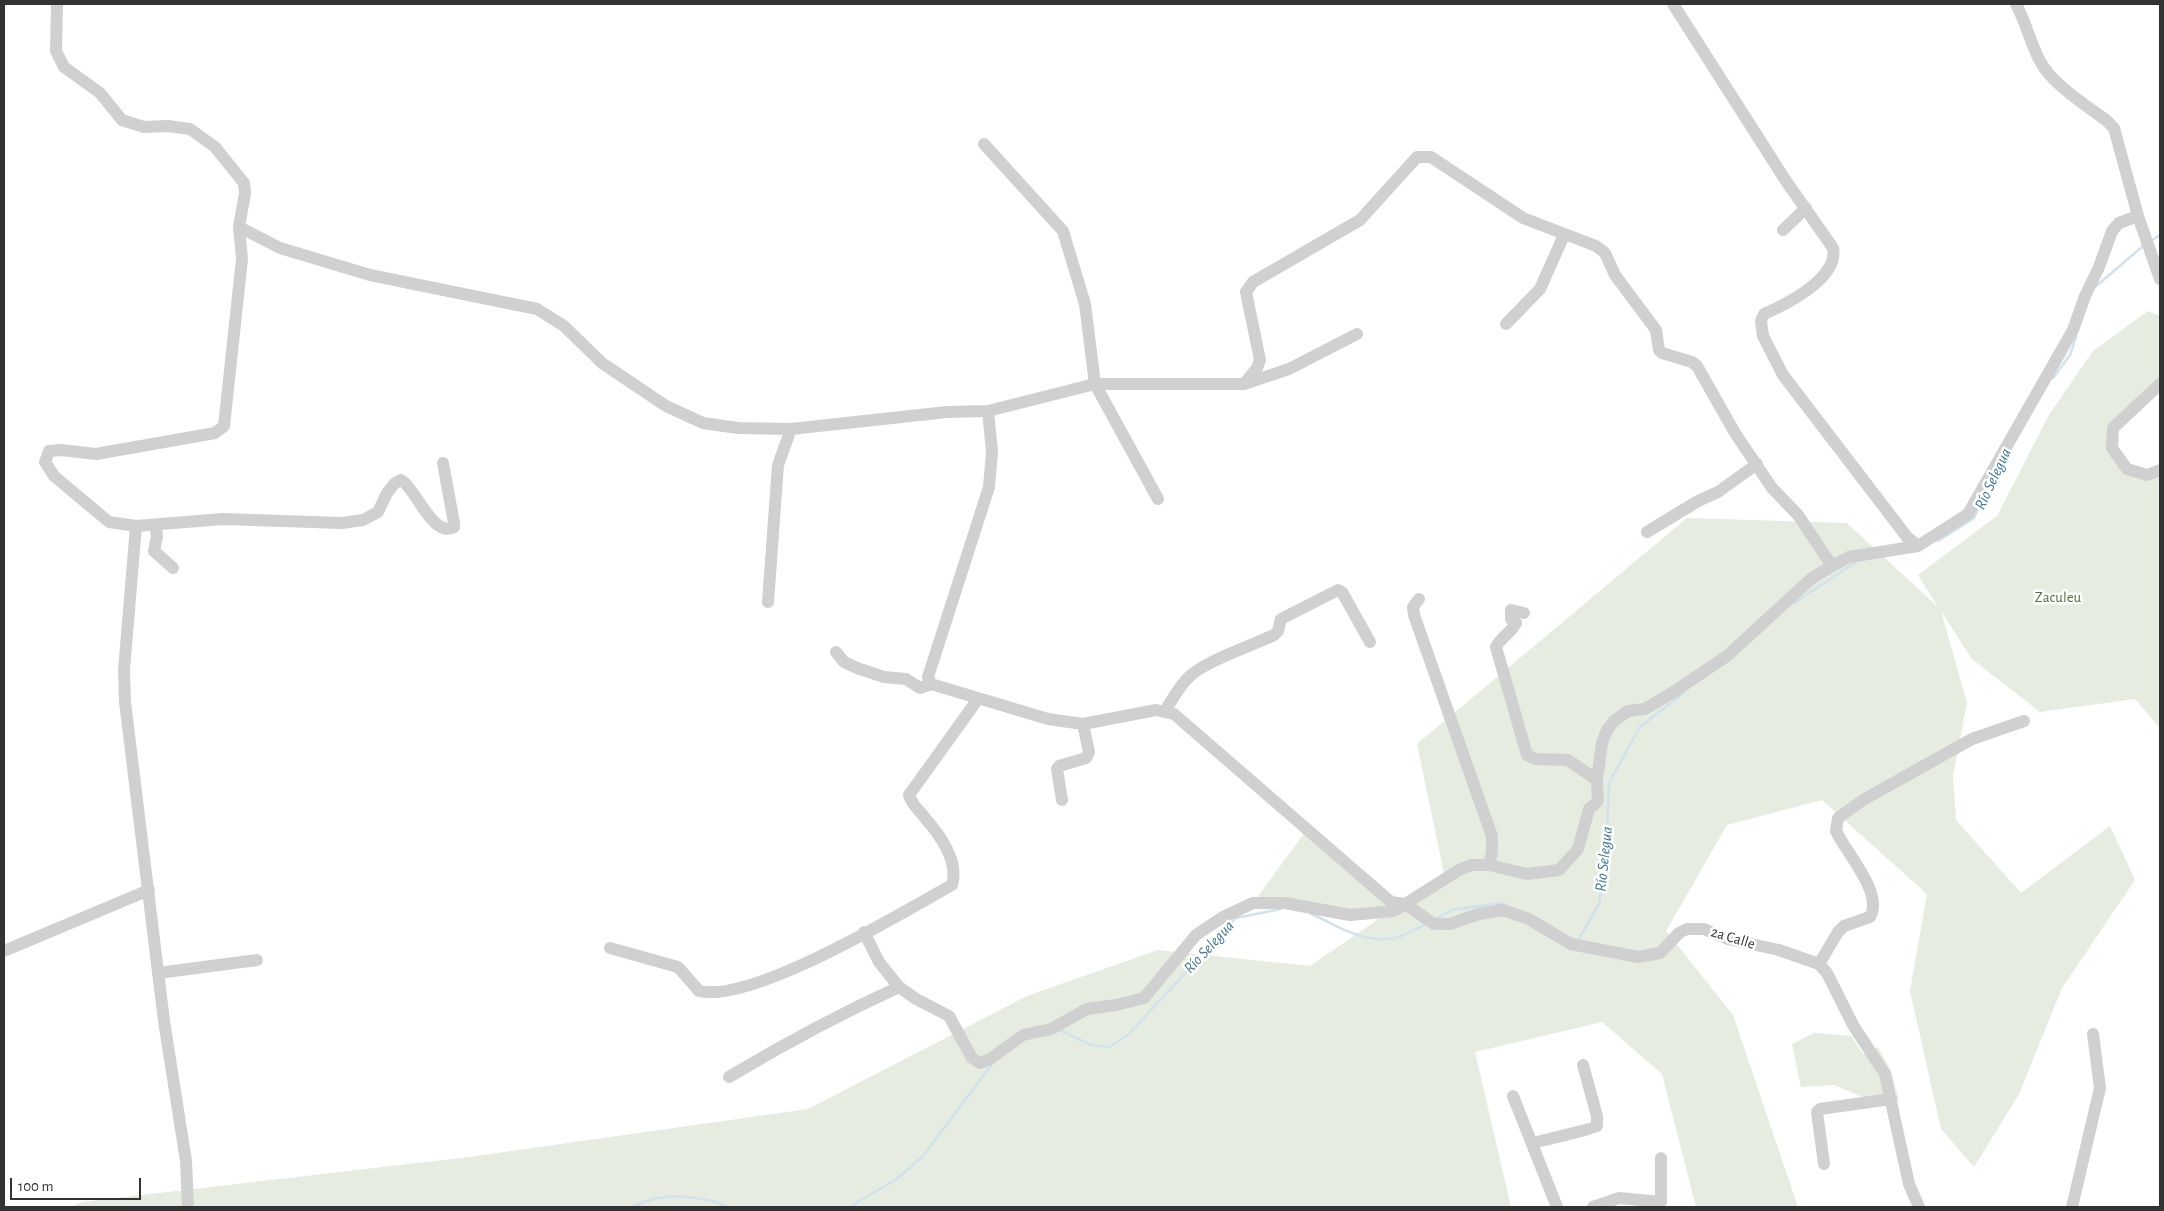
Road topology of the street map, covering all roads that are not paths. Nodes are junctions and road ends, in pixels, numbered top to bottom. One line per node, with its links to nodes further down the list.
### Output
1 (57, 4): 7 (street)
2 (1673, 4): 5 (street)
3 (2016, 4): 6 (street)
4 (984, 144): 13 (street)
5 (1806, 208): 8 (street); 25 (street)
6 (2138, 216): 10 (street); 25 (street)
7 (239, 227): 17 (street); 23 (street)
8 (1783, 230)
9 (1564, 235): 11 (street); 14 (street); 19 (street)
10 (2160, 279)
11 (1506, 324)
12 (1357, 334): 14 (street)
13 (1095, 384): 14 (street); 16 (street); 21 (street)
14 (1244, 384)
15 (2160, 384): 20 (street)
16 (988, 410): 17 (street); 33 (street)
17 (791, 429): 29 (street)
18 (443, 463): 22 (street)
19 (1757, 464): 24 (street); 26 (street)
20 (2160, 470)
21 (1158, 499)
22 (155, 525): 23 (street); 27 (street)
23 (136, 526): 41 (street)
24 (1647, 532)
25 (1918, 546): 26 (street)
26 (1832, 566): 38 (street)
27 (173, 568)
28 (1419, 598): 40 (street)
29 (768, 602)
30 (1524, 613): 38 (street)
31 (1370, 642): 35 (street)
32 (836, 652): 33 (street)
33 (931, 684): 34 (street)
34 (978, 698): 37 (street); 43 (street)
35 (1164, 712): 37 (street); 42 (street, 2a Calle)
36 (2024, 721): 47 (street)
37 (1084, 724): 39 (street)
38 (1597, 780): 40 (street)
39 (1062, 800)
40 (1489, 865): 42 (street)
41 (149, 890): 45 (street); 48 (street)
42 (1405, 904): 47 (street, 2a Calle); 49 (street)
43 (864, 932): 44 (street); 49 (street)
44 (610, 948)
45 (4, 951)
46 (257, 960): 48 (street)
47 (1819, 964): 54 (street)
48 (158, 973): 58 (street)
49 (899, 987): 52 (street)
50 (2093, 1034): 62 (street)
51 (1583, 1065): 55 (street)
52 (728, 1077)
53 (1513, 1096): 55 (street)
54 (1891, 1099): 57 (street); 61 (street)
55 (1533, 1143): 59 (street)
56 (1661, 1158): 60 (street)
57 (1824, 1164)
58 (188, 1207)
59 (1557, 1207)
60 (1593, 1207)
61 (1918, 1207)
62 (2072, 1207)

